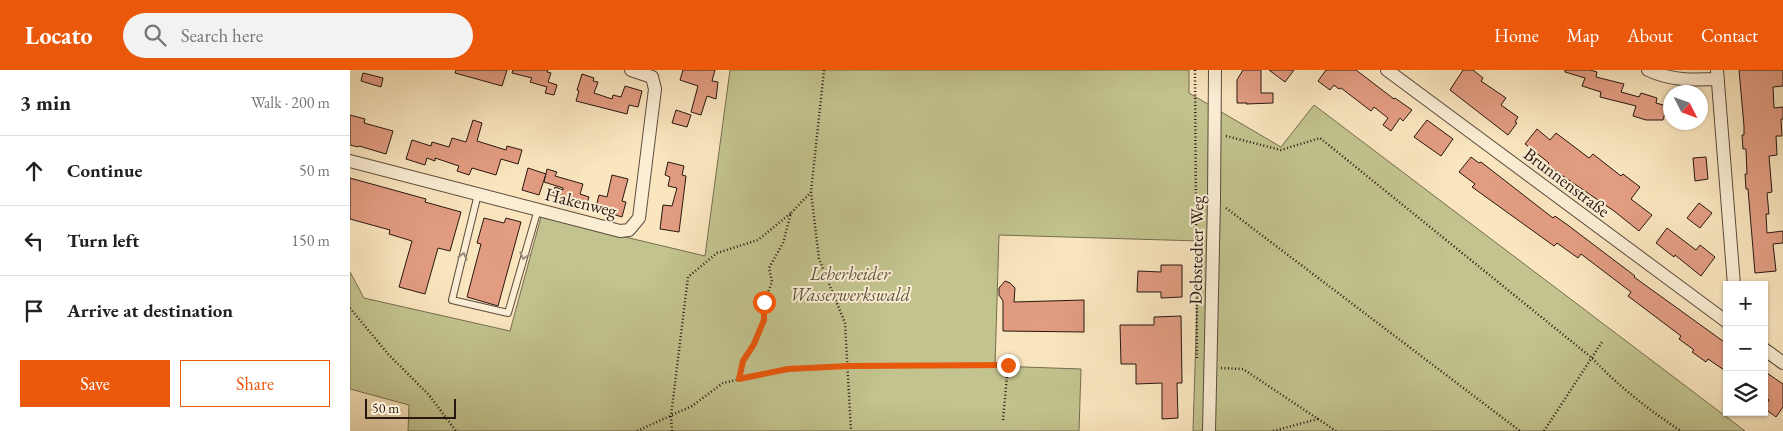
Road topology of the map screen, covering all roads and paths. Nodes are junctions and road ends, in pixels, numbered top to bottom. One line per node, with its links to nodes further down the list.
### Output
1 (631, 70): 13 (street, Hakenweg)
2 (824, 70): 10 (path)
3 (1195, 70): 25 (path)
4 (1215, 70): 8 (street, Debstedter Weg)
5 (1387, 70): 17 (street, Brunnenstraße)
6 (1648, 70): 7 (street)
7 (1718, 74): 15 (street)
8 (1215, 133): 12 (street, Debstedter Weg); 20 (path)
9 (350, 161): 11 (street, Hakenweg)
10 (811, 192): 14 (path); 24 (path)
11 (478, 194): 13 (street, Hakenweg); 13 (lane, one-way to 11)
12 (1214, 200): 25 (street, Debstedter Weg); 37 (path)
13 (538, 209)
14 (791, 214): 26 (path); 27 (path)
15 (1734, 281)
16 (350, 308): 30 (path)
17 (1723, 319)
18 (1602, 342): 20 (path)
19 (1768, 352): 21 (street)
20 (1592, 358): 38 (path); 39 (path)
21 (1783, 363)
22 (1008, 365): 23 (path); 24 (path); 29 (path)
23 (1014, 365)
24 (848, 366): 26 (path); 33 (path)
25 (1210, 366): 28 (path); 34 (street, Debstedter Weg)
26 (739, 379): 27 (path)
27 (671, 416): 31 (path); 32 (path)
28 (1318, 419): 35 (path); 36 (path)
29 (1002, 420)
30 (456, 431)
31 (637, 431)
32 (672, 431)
33 (851, 431)
34 (1209, 431)
35 (1274, 431)
36 (1336, 431)
37 (1520, 431)
38 (1544, 431)
39 (1682, 431)

